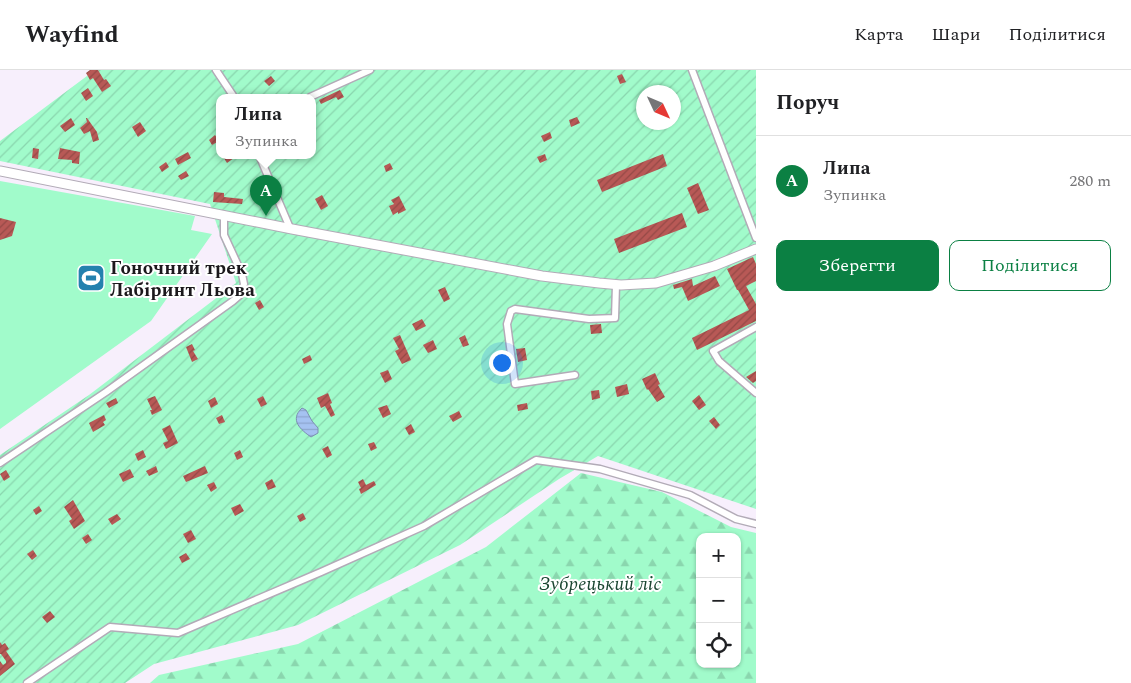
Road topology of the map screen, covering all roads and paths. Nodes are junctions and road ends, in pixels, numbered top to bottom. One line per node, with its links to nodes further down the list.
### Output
1 (216, 70): 4 (street)
2 (370, 70): 5 (street)
3 (692, 70): 10 (street)
4 (232, 94)
5 (316, 94)
6 (260, 159): 9 (street)
7 (0, 171): 8 (street)
8 (224, 215): 9 (street); 16 (street)
9 (290, 228): 12 (street)
10 (756, 238)
11 (756, 249): 12 (street)
12 (616, 284): 14 (street)
13 (756, 327): 15 (street)
14 (575, 375)
15 (756, 393)
16 (0, 463)
17 (756, 524): 18 (street)
18 (27, 683)

